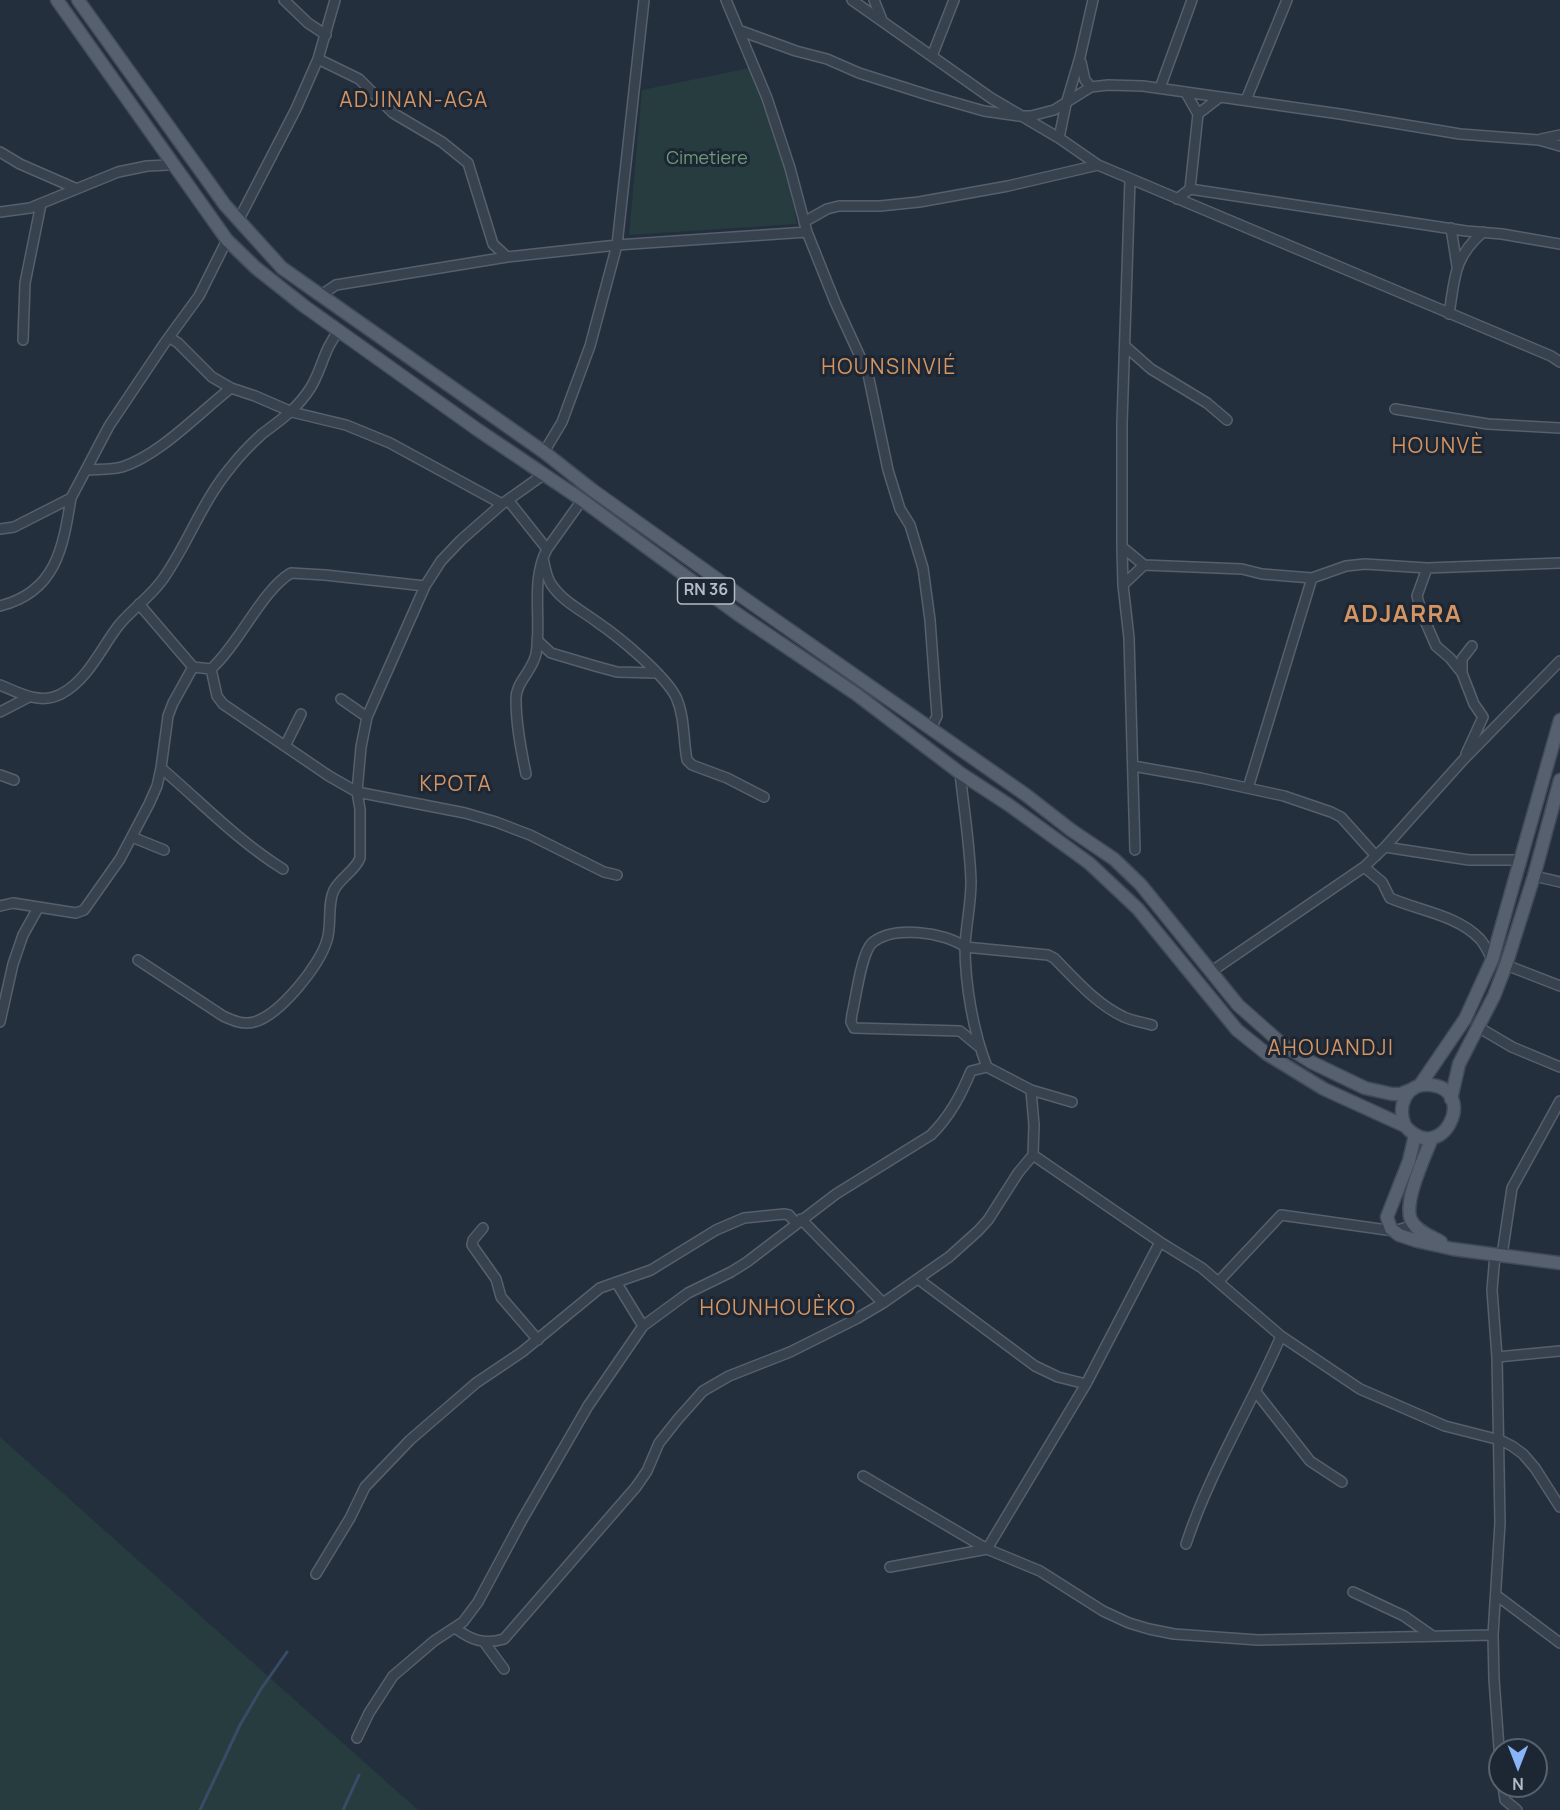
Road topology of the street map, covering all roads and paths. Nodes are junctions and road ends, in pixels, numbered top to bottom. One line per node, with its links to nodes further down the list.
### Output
1 (57, 0): 32 (main road, RN 36)
2 (78, 0): 40 (main road, RN 36)
3 (284, 0): 15 (street)
4 (335, 0): 15 (street)
5 (644, 0): 46 (street)
6 (726, 0): 14 (street)
7 (852, 0): 13 (street)
8 (874, 0): 13 (street)
9 (954, 0): 16 (street)
10 (1093, 0): 17 (street)
11 (1192, 0): 20 (street)
12 (1287, 0): 23 (street)
13 (882, 20): 16 (street)
14 (741, 31): 26 (street); 41 (street)
15 (326, 35): 18 (street)
16 (932, 56): 26 (street)
17 (1080, 57): 19 (street); 24 (street)
18 (318, 59): 40 (street); 47 (street)
19 (1091, 87): 20 (street); 24 (street)
20 (1160, 88): 21 (street)
21 (1186, 93): 22 (street); 25 (street)
22 (1220, 97): 23 (street); 25 (street)
23 (1246, 100): 29 (street)
24 (1066, 104): 26 (street); 28 (street)
25 (1198, 114): 36 (street)
26 (1019, 116): 28 (street)
27 (1560, 135): 29 (street)
28 (1059, 138): 33 (street)
29 (1539, 140): 30 (street)
30 (1560, 146)
31 (0, 152): 35 (street)
32 (174, 163): 35 (street); 44 (main road, RN 36)
33 (1098, 165): 34 (street); 41 (street)
34 (1130, 179): 37 (street); 54 (street)
35 (75, 188): 38 (street)
36 (1190, 189): 37 (street); 42 (street)
37 (1177, 199): 50 (street)
38 (41, 204): 39 (street); 53 (street)
39 (0, 212)
40 (238, 221): 49 (main road, RN 36)
41 (806, 227): 46 (street); 92 (street)
42 (1451, 228): 43 (street); 48 (street)
43 (1483, 232): 45 (street); 48 (street)
44 (227, 240): 51 (main road, RN 36); 52 (street)
45 (1560, 244)
46 (617, 245): 47 (street); 61 (street)
47 (507, 257): 49 (street)
48 (1457, 266): 50 (street)
49 (321, 295): 61 (main road, RN 36)
50 (1449, 314): 55 (street)
51 (339, 331): 58 (street); 63 (main road, RN 36)
52 (169, 337): 56 (street); 62 (street)
53 (23, 340)
54 (1125, 346): 59 (street); 68 (street)
55 (1560, 362)
56 (231, 388): 58 (street); 62 (street)
57 (1395, 410): 60 (street)
58 (292, 412): 66 (street); 76 (street)
59 (1227, 420)
60 (1560, 428)
61 (544, 453): 92 (main road, RN 36)
62 (86, 470): 64 (street)
63 (543, 475): 65 (main road, RN 36); 66 (street)
64 (71, 498): 67 (street); 77 (street)
65 (582, 500): 69 (street); 97 (main road, RN 36)
66 (505, 502): 69 (street); 75 (street)
67 (0, 529)
68 (1122, 547): 71 (street); 74 (street)
69 (545, 554): 78 (street); 83 (street)
70 (1560, 563): 72 (street)
71 (1144, 565): 73 (street); 74 (street)
72 (1427, 567): 73 (street); 84 (street)
73 (1312, 578): 102 (street)
74 (1123, 585): 95 (street)
75 (425, 586): 82 (street); 90 (street)
76 (139, 604): 81 (street); 86 (street)
77 (0, 606)
78 (537, 640): 83 (street); 98 (street)
79 (1472, 646): 84 (street)
80 (1560, 661): 94 (street)
81 (193, 667): 82 (street); 96 (street)
82 (211, 669): 93 (street)
83 (656, 673): 104 (street)
84 (1462, 673): 94 (street)
85 (0, 685): 86 (street)
86 (29, 697): 88 (street)
87 (341, 699): 90 (street)
88 (0, 712)
89 (301, 714): 93 (street)
90 (367, 717): 103 (street)
91 (1560, 720): 110 (main road)
92 (931, 728): 122 (main road, RN 36)
93 (285, 746): 103 (street)
94 (1464, 759): 106 (street)
95 (1133, 766): 102 (street); 108 (street)
96 (161, 768): 105 (street); 112 (street)
97 (960, 773): 118 (street); 135 (main road, RN 36)
98 (526, 774)
99 (0, 775): 100 (street)
100 (14, 780)
101 (1560, 780): 114 (main road)
102 (1248, 788): 109 (street)
103 (357, 792): 113 (street); 119 (street)
104 (764, 797)
105 (132, 837): 107 (street); 117 (street)
106 (1385, 848): 109 (street); 110 (street)
107 (164, 850)
108 (1135, 850)
109 (1376, 856): 111 (street)
110 (1521, 860): 120 (main road)
111 (1364, 867): 120 (street); 122 (street)
112 (283, 869)
113 (617, 875)
114 (1534, 876): 115 (street); 121 (main road)
115 (1560, 882)
116 (0, 906): 117 (street)
117 (38, 908): 124 (street)
118 (965, 947): 125 (street); 127 (street); 127 (street)
119 (138, 960)
120 (1492, 960): 130 (main road)
121 (1506, 965): 123 (street); 126 (main road)
122 (1212, 971): 130 (main road, RN 36)
123 (1560, 986)
124 (0, 1022)
125 (1152, 1025)
126 (1478, 1027): 129 (street); 132 (main road)
127 (978, 1046): 128 (street)
128 (987, 1067): 131 (street); 139 (street)
129 (1560, 1067)
130 (1417, 1087): 132 (main road); 135 (main road)
131 (1031, 1090): 134 (street); 138 (street)
132 (1451, 1099): 137 (main road)
133 (1560, 1101): 145 (street)
134 (1071, 1102)
135 (1405, 1126): 136 (main road)
136 (1415, 1135): 137 (main road); 142 (main road)
137 (1432, 1138): 140 (main road)
138 (1033, 1155): 143 (street); 147 (street)
139 (799, 1221): 149 (street); 150 (street); 151 (street)
140 (1414, 1225): 142 (street); 144 (main road)
141 (483, 1228): 153 (street)
142 (1394, 1231): 144 (main road); 148 (street)
143 (1160, 1242): 148 (street); 156 (street)
144 (1453, 1249): 145 (main road)
145 (1498, 1255): 146 (main road); 155 (street)
146 (1560, 1263)
147 (918, 1279): 150 (street); 156 (street)
148 (1219, 1281): 152 (street)
149 (616, 1282): 151 (street); 153 (street)
150 (883, 1303): 171 (street)
151 (643, 1326): 168 (street)
152 (1281, 1336): 157 (street); 158 (street)
153 (538, 1340): 165 (street)
154 (1560, 1351): 155 (street)
155 (1497, 1357): 158 (street)
156 (1086, 1384): 163 (street)
157 (1256, 1392): 160 (street); 162 (street)
158 (1500, 1440): 161 (street); 167 (street)
159 (863, 1476): 163 (street)
160 (1342, 1482)
161 (1560, 1507)
162 (1186, 1544)
163 (987, 1549): 164 (street); 169 (street)
164 (890, 1567)
165 (316, 1574)
166 (1353, 1592): 169 (street)
167 (1496, 1595): 170 (street); 172 (street)
168 (455, 1628): 171 (street); 174 (street)
169 (1431, 1635): 170 (street)
170 (1493, 1635): 175 (street)
171 (484, 1642): 173 (street)
172 (1560, 1643)
173 (504, 1669)
174 (357, 1738)
175 (1497, 1738)
176 (1505, 1798): 177 (street)
177 (1517, 1810)

